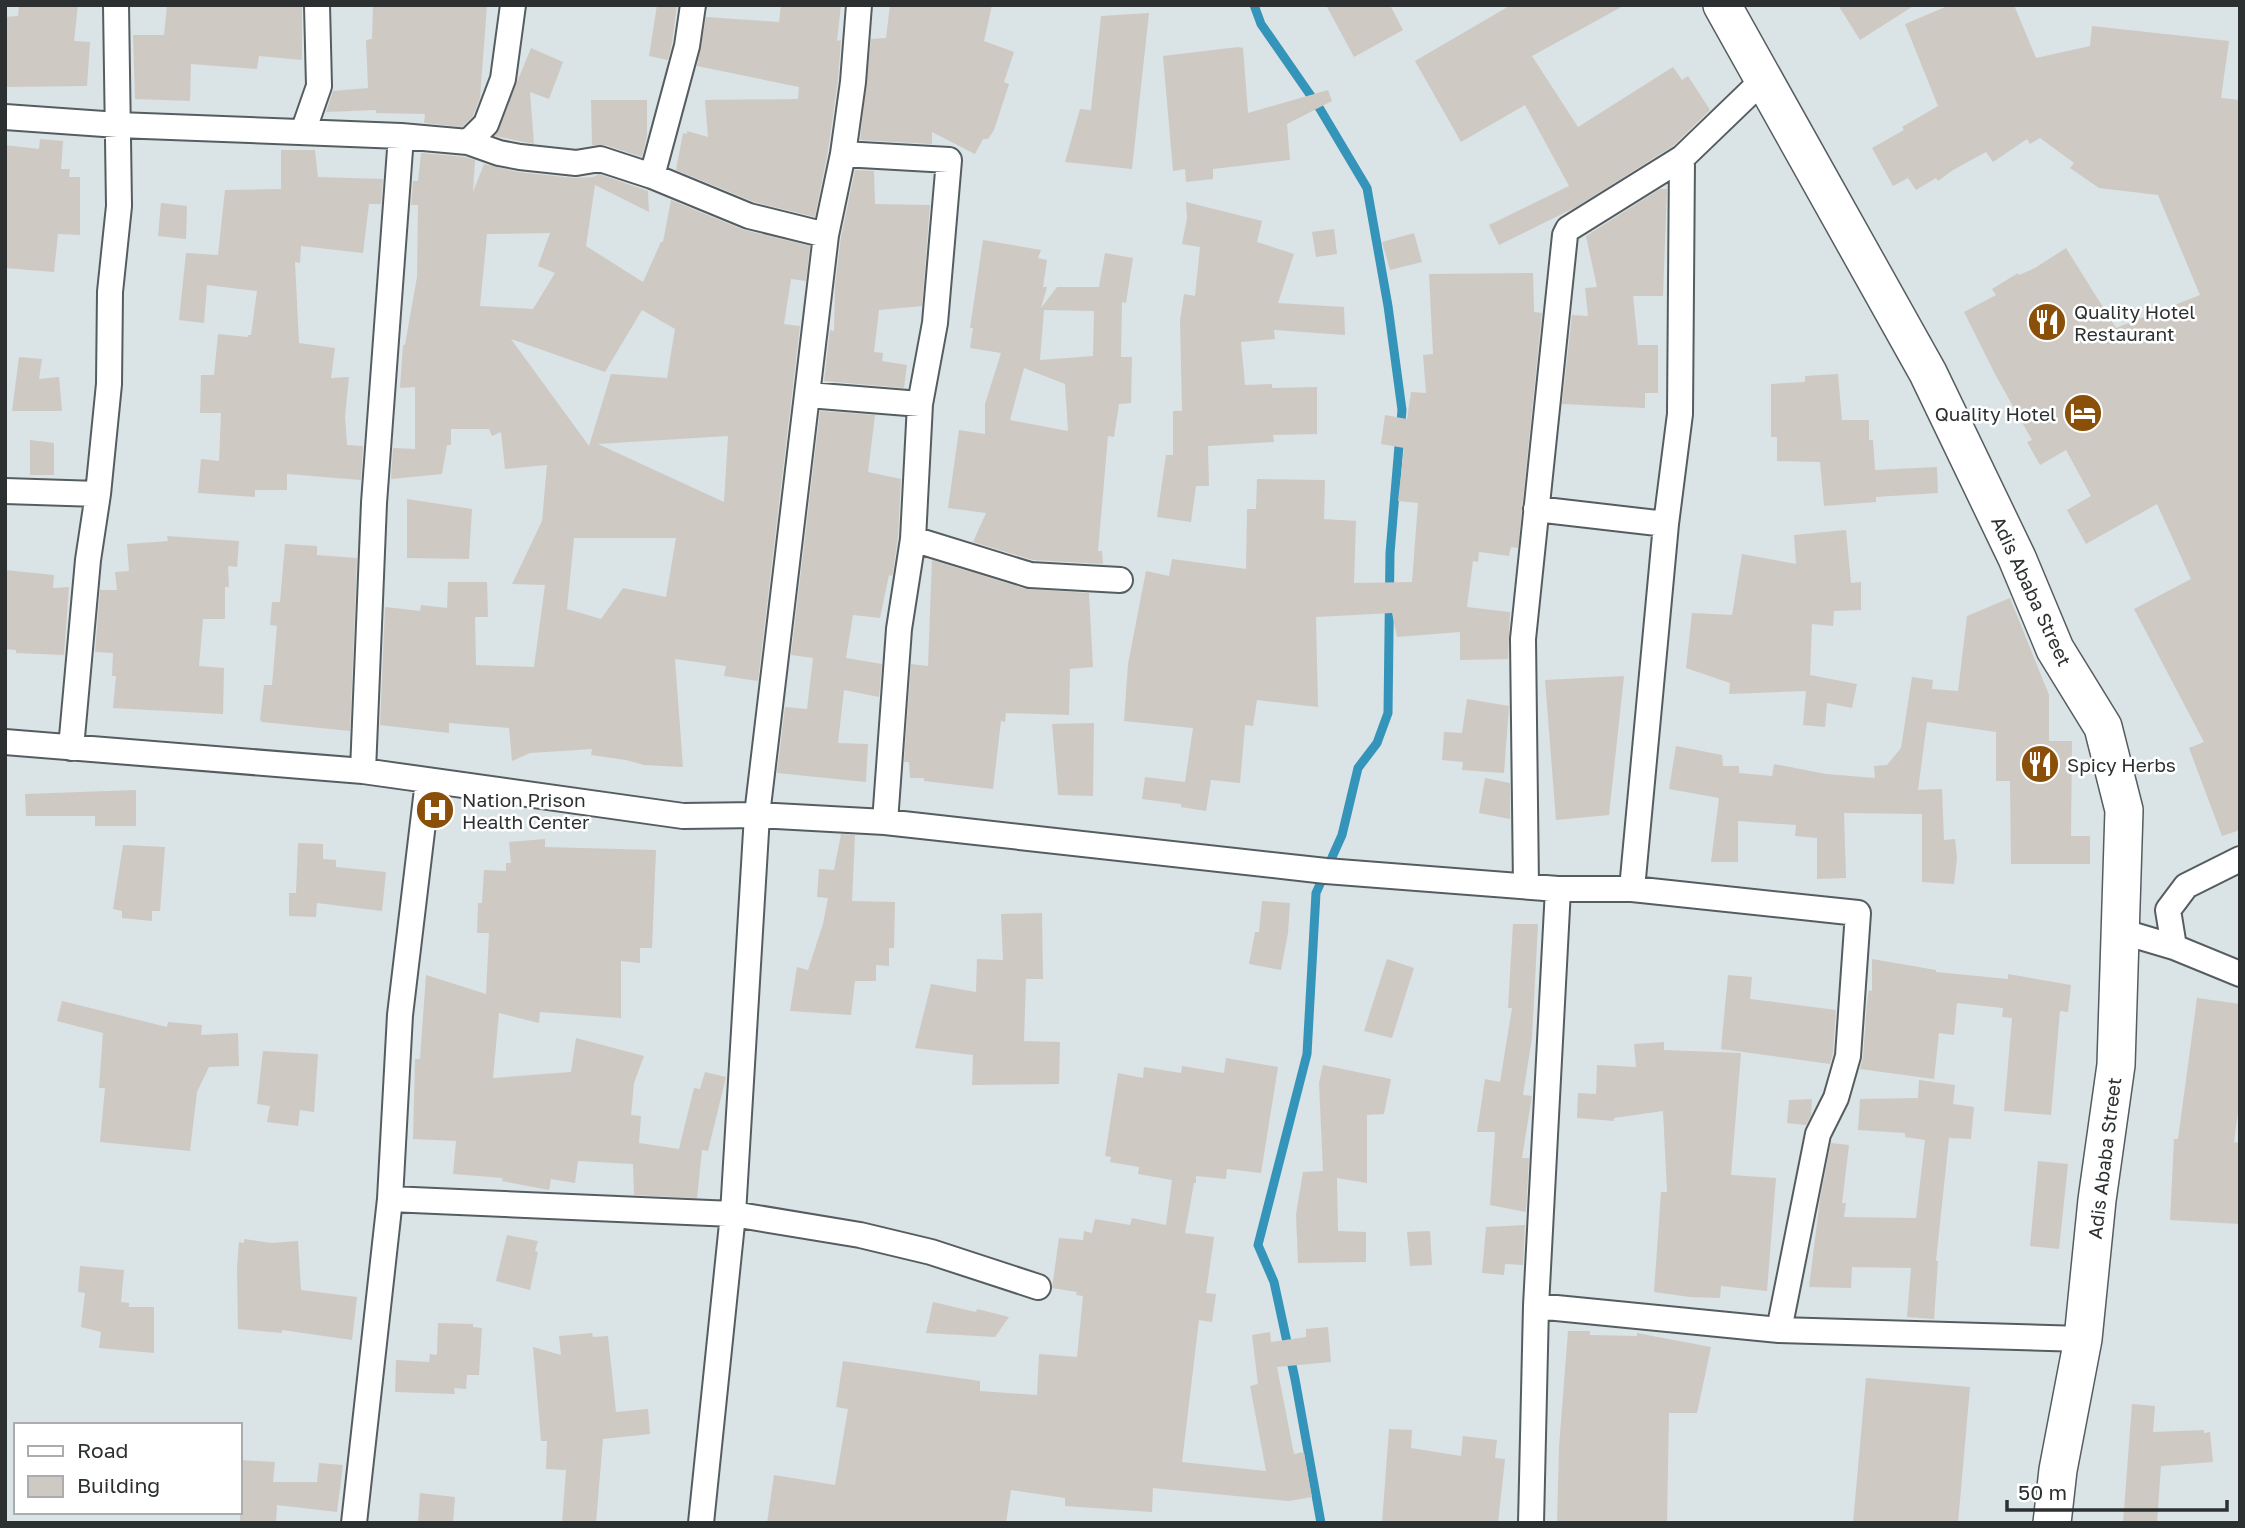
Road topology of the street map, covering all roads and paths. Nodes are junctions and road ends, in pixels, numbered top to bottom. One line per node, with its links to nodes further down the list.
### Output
1 (116, 5): 9 (street)
2 (317, 5): 10 (street)
3 (513, 5): 12 (street)
4 (693, 5): 15 (street)
5 (859, 5): 13 (street)
6 (1722, 5): 7 (street, Adis Ababa Street)
7 (1763, 80): 14 (street); 35 (street, Adis Ababa Street)
8 (5, 117): 9 (street)
9 (118, 125): 10 (street); 20 (street)
10 (303, 132): 11 (street)
11 (401, 136): 12 (street); 27 (street)
12 (468, 142): 15 (street)
13 (844, 154): 16 (street); 18 (street)
14 (1682, 158): 21 (street); 22 (street)
15 (652, 176): 16 (street)
16 (826, 235): 17 (street)
17 (808, 395): 18 (street); 29 (street)
18 (920, 404): 23 (street)
19 (5, 491): 20 (street)
20 (98, 494): 26 (street)
21 (1536, 509): 22 (street); 32 (street)
22 (1666, 524): 34 (street)
23 (913, 539): 24 (street); 30 (street)
24 (1120, 580)
25 (5, 743): 26 (street)
26 (71, 748): 27 (street)
27 (363, 771): 28 (street)
28 (428, 781): 29 (street); 38 (street)
29 (757, 816): 30 (street); 39 (street)
30 (885, 822): 32 (street)
31 (2240, 859): 36 (street)
32 (1526, 887): 33 (street)
33 (1558, 889): 34 (street); 41 (street)
34 (1632, 889): 42 (street)
35 (2120, 931): 36 (street); 43 (street, Adis Ababa Street)
36 (2174, 947): 37 (street)
37 (2240, 974)
38 (390, 1199): 39 (street); 44 (street)
39 (733, 1214): 40 (street); 45 (street)
40 (1038, 1287)
41 (1536, 1306): 42 (street); 46 (street)
42 (1779, 1330): 43 (street)
43 (2083, 1339): 47 (street, Adis Ababa Street)
44 (354, 1523)
45 (701, 1523)
46 (1531, 1523)
47 (2052, 1523)

